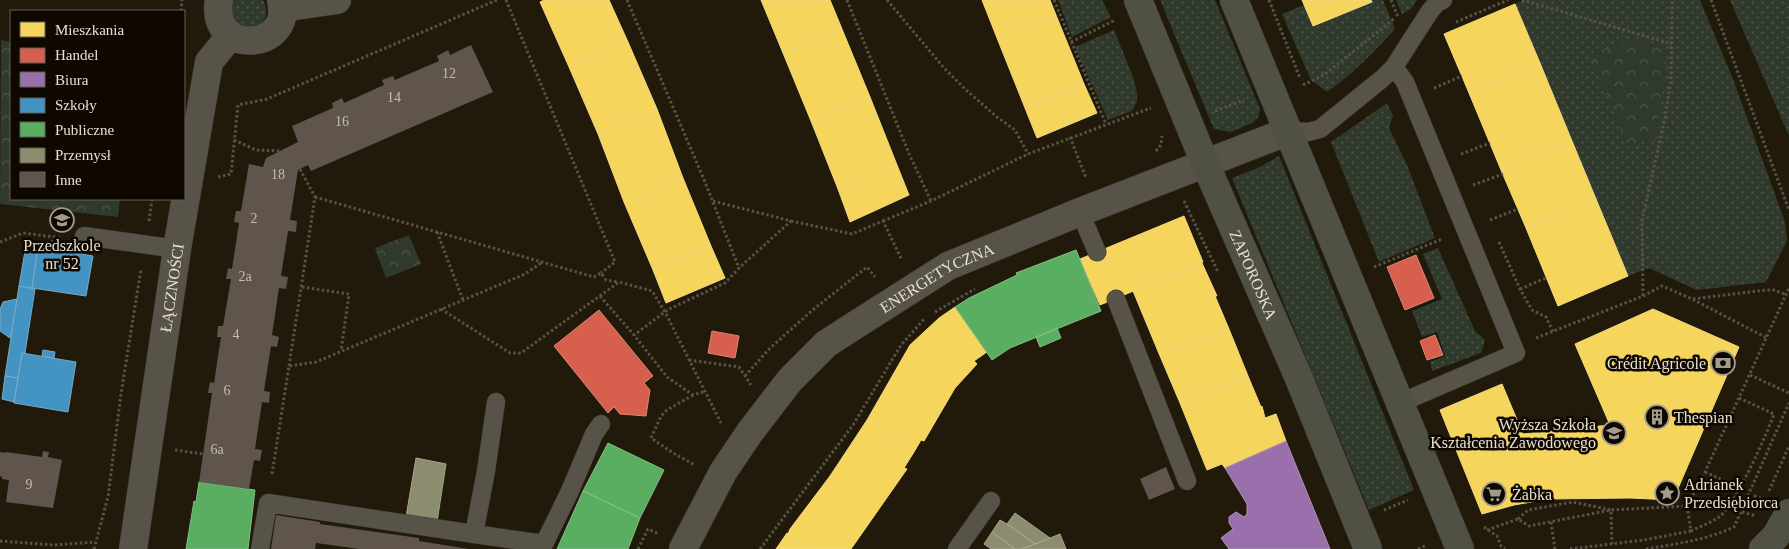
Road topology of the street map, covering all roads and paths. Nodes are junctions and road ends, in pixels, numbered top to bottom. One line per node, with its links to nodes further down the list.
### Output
1 (219, 0): 20 (street)
2 (337, 0): 16 (street)
3 (496, 0): 31 (path)
4 (506, 0): 75 (path)
5 (627, 0): 51 (path)
6 (847, 0): 52 (path)
7 (887, 0): 41 (path)
8 (1054, 0): 21 (path)
9 (1234, 0): 35 (main road)
10 (1269, 0): 25 (path)
11 (1443, 0): 23 (lane)
12 (1508, 0): 19 (path)
13 (1522, 0): 22 (path)
14 (1672, 0): 22 (path)
15 (1710, 0): 54 (path)
16 (282, 4): 20 (street)
17 (1129, 9): 21 (path); 44 (main road, ZAPOROSKA)
18 (1398, 16): 27 (path)
19 (1456, 22)
20 (231, 35): 69 (street, ŁĄCZNOŚCI)
21 (1071, 42): 34 (path)
22 (1672, 44): 84 (path)
23 (1394, 66): 35 (lane); 92 (lane)
24 (1462, 76): 28 (path)
25 (1300, 78)
26 (1431, 79): 28 (path)
27 (1303, 85)
28 (1434, 88): 29 (path)
29 (1438, 96)
30 (1246, 99): 33 (path)
31 (238, 105)
32 (1154, 107): 34 (path)
33 (1207, 114)
34 (1106, 124): 36 (path)
35 (1289, 131): 44 (street, ENERGETYCZNA); 104 (main road)
36 (1070, 137): 41 (path); 48 (path)
37 (234, 140): 40 (path)
38 (1490, 143): 42 (path)
39 (1458, 146): 42 (path)
40 (282, 151)
41 (1028, 154): 52 (path)
42 (1461, 154): 43 (path)
43 (1464, 162)
44 (1206, 163): 56 (street, ENERGETYCZNA); 142 (main road, ZAPOROSKA)
45 (300, 169): 49 (path)
46 (1503, 174): 47 (path)
47 (1470, 177)
48 (1087, 182)
49 (316, 197): 62 (path); 79 (path)
50 (152, 200): 67 (path)
51 (713, 201): 58 (path); 73 (path)
52 (930, 201): 59 (path)
53 (1518, 209): 57 (path)
54 (1789, 210)
55 (1486, 211): 57 (path)
56 (1080, 212): 70 (lane); 139 (street, ENERGETYCZNA)
57 (1490, 220): 60 (path)
58 (791, 221): 59 (path); 73 (path)
59 (883, 221): 71 (path)
60 (1494, 229)
61 (1439, 230): 65 (path)
62 (437, 231): 72 (path); 87 (path)
63 (84, 236): 66 (path); 67 (lane)
64 (1497, 238): 81 (path)
65 (1442, 239): 68 (path); 74 (path)
66 (0, 242)
67 (145, 245): 69 (lane); 132 (path)
68 (1446, 247)
69 (177, 249): 136 (street, ŁĄCZNOŚCI)
70 (1097, 252)
71 (903, 261)
72 (541, 264): 75 (path); 87 (path)
73 (739, 268): 89 (path)
74 (1373, 268)
75 (601, 273): 77 (path)
76 (1546, 278): 81 (path)
77 (619, 282): 83 (path); 89 (path)
78 (980, 285): 140 (path)
79 (302, 287): 94 (path); 96 (path)
80 (1789, 288): 82 (path)
81 (1520, 289): 90 (path)
82 (1787, 294): 86 (path); 93 (path)
83 (600, 296): 88 (path); 91 (path)
84 (1643, 296): 86 (path); 90 (path)
85 (1116, 299): 114 (lane)
86 (1692, 299): 93 (path)
87 (463, 300): 88 (path)
88 (441, 309): 94 (path)
89 (665, 312): 91 (path); 95 (path)
90 (1553, 332): 92 (path)
91 (634, 335): 101 (path)
92 (1509, 337): 104 (lane)
93 (1767, 338): 97 (path)
94 (341, 351): 96 (path)
95 (689, 360): 98 (path); 99 (path)
96 (289, 366): 113 (path)
97 (1750, 375): 100 (path); 102 (path)
98 (745, 376)
99 (706, 391): 101 (path); 106 (path)
100 (1789, 393)
101 (693, 395): 111 (path)
102 (1739, 398): 112 (path); 115 (path)
103 (496, 402): 129 (lane)
104 (1400, 403): 145 (main road)
105 (1789, 403): 149 (path)
106 (720, 422)
107 (601, 424): 134 (lane)
108 (1789, 446): 117 (path)
109 (172, 449): 110 (path)
110 (203, 454)
111 (701, 467)
112 (1705, 472): 115 (path); 122 (path)
113 (272, 474)
114 (1187, 481)
115 (1739, 488): 116 (path); 128 (path)
116 (1744, 490)
117 (1769, 491)
118 (1754, 496): 120 (path)
119 (1409, 500): 125 (path)
120 (1765, 500)
121 (991, 501): 141 (lane)
122 (1686, 506): 123 (path); 128 (path)
123 (1611, 510): 126 (path); 127 (path); 133 (path)
124 (1789, 514): 150 (main road)
125 (1385, 518)
126 (1518, 519): 127 (path); 146 (path)
127 (1551, 522): 147 (path)
128 (1691, 531): 133 (path)
129 (474, 534): 134 (lane); 137 (lane)
130 (659, 534): 138 (path)
131 (0, 541): 132 (path)
132 (95, 542): 135 (path)
133 (1612, 544): 148 (path)
134 (544, 547)
135 (94, 549)
136 (133, 549)
137 (260, 549)
138 (638, 549)
139 (682, 549)
140 (760, 549)
141 (957, 549)
142 (1368, 549)
143 (1418, 549): 144 (path)
144 (1429, 549)
145 (1460, 549)
146 (1505, 549)
147 (1555, 549)
148 (1570, 549)
149 (1646, 549)
150 (1763, 549)

